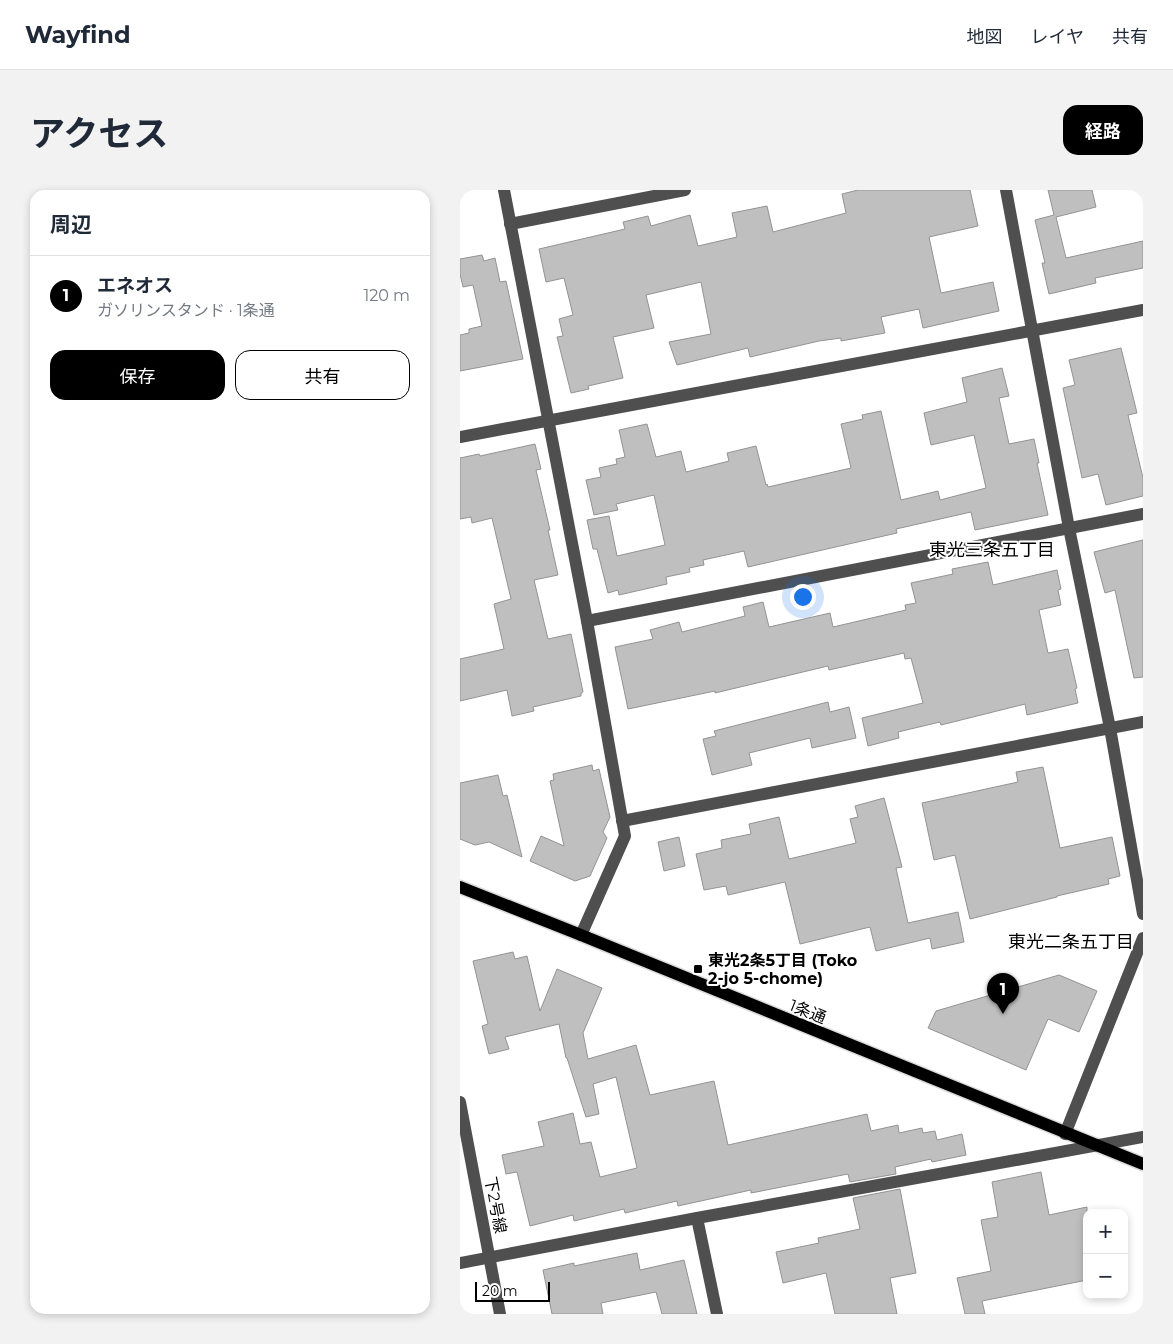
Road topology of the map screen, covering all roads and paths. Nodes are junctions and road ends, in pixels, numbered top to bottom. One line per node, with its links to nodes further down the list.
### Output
1 (504, 190): 4 (street)
2 (685, 190): 4 (street)
3 (1006, 190): 6 (street)
4 (510, 224): 7 (street)
5 (1143, 310): 6 (street)
6 (1033, 330): 7 (street); 10 (street)
7 (548, 421): 8 (street); 11 (street)
8 (460, 437)
9 (1143, 514): 10 (street)
10 (1069, 528): 11 (street); 13 (street)
11 (587, 621): 14 (street)
12 (1143, 722): 13 (street)
13 (1110, 728): 14 (street); 16 (street)
14 (622, 820): 17 (street)
15 (460, 888): 17 (main road, 1条通)
16 (1143, 914)
17 (581, 935): 20 (main road, 1条通)
18 (1143, 938): 20 (street)
19 (460, 1102): 25 (street, 下2号線)
20 (1065, 1134): 22 (main road, 1条通)
21 (1143, 1137): 22 (street)
22 (1098, 1146): 23 (main road, 1条通); 24 (street)
23 (1143, 1164)
24 (698, 1218): 25 (street); 28 (street)
25 (490, 1258): 26 (street); 27 (street, 下2号線)
26 (460, 1263)
27 (500, 1314)
28 (716, 1314)

